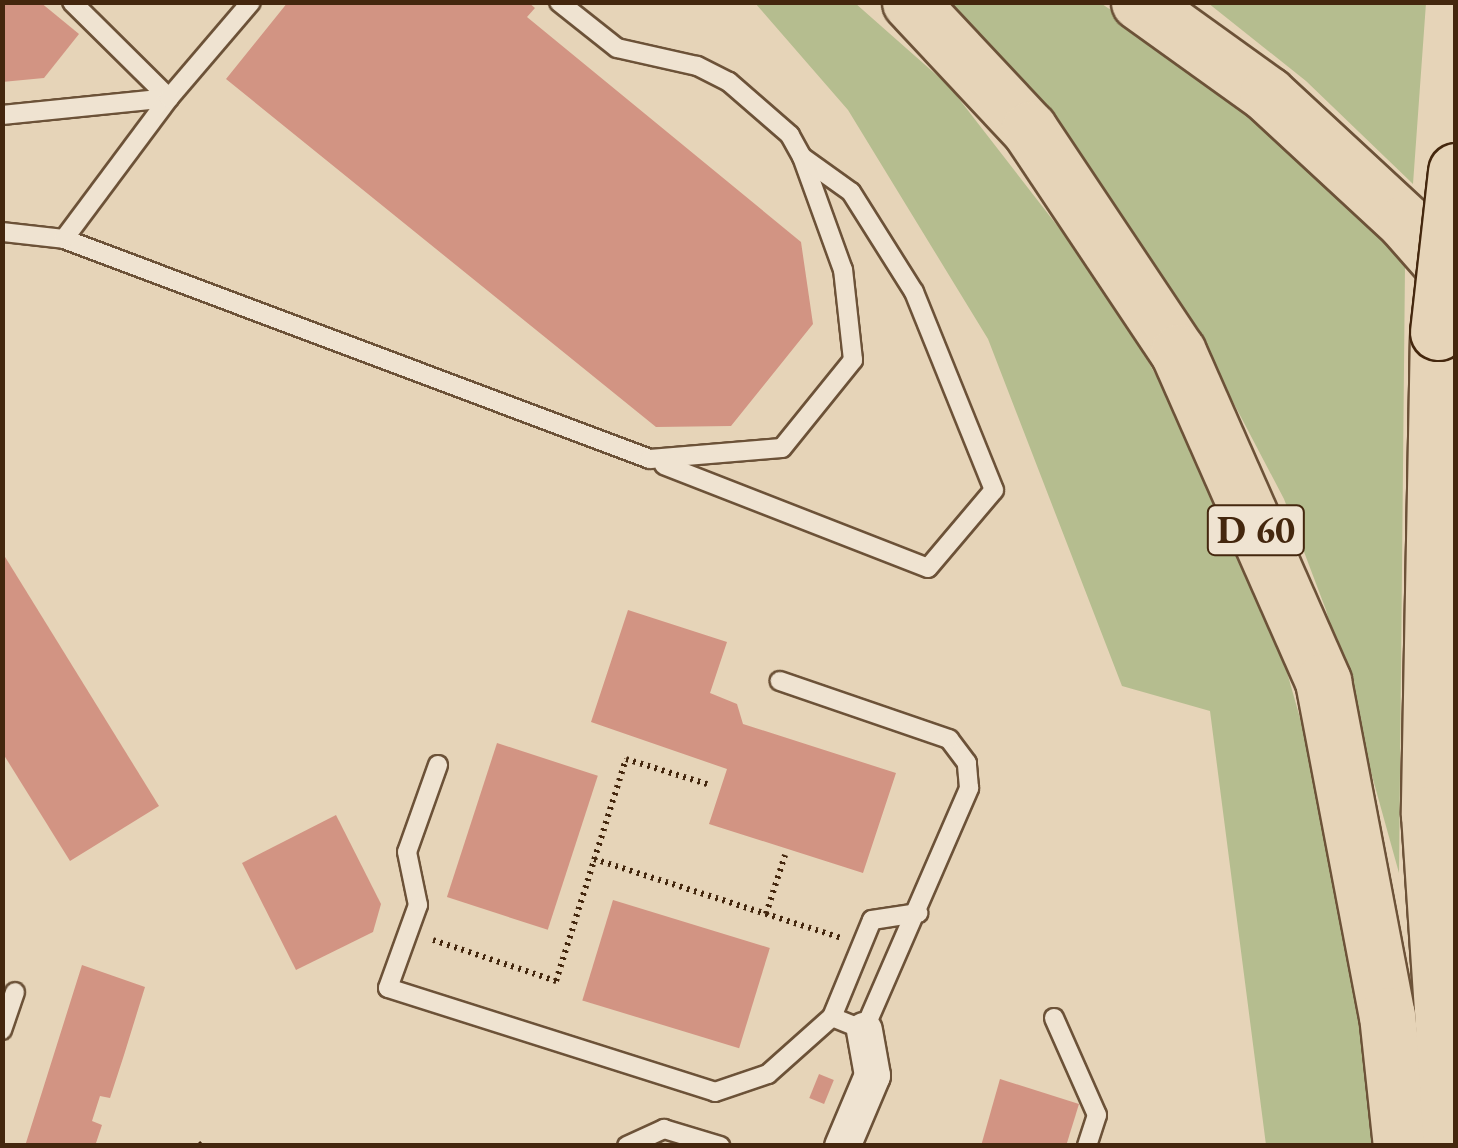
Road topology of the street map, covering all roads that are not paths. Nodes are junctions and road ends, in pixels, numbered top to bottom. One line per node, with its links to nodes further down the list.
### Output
1 (72, 2): 6 (lane)
2 (251, 2): 6 (lane)
3 (559, 2): 8 (lane)
4 (910, 2): 25 (highway, D 60)
5 (1139, 2): 12 (highway)
6 (169, 98): 7 (lane); 11 (lane)
7 (2, 115)
8 (802, 157): 13 (lane); 13 (lane)
9 (1456, 171): 26 (highway, bridge)
10 (2, 232): 11 (lane)
11 (64, 239): 13 (lane)
12 (1456, 280)
13 (650, 459)
14 (780, 681): 16 (lane)
15 (438, 764): 19 (lane)
16 (918, 913): 19 (lane); 19 (lane)
17 (15, 992): 20 (lane)
18 (1054, 1018): 24 (lane)
19 (848, 1023): 23 (street)
20 (2, 1030)
21 (627, 1146): 22 (lane)
22 (720, 1146)
23 (842, 1146)
24 (1087, 1146)
25 (1402, 1146)
26 (1451, 1146)

